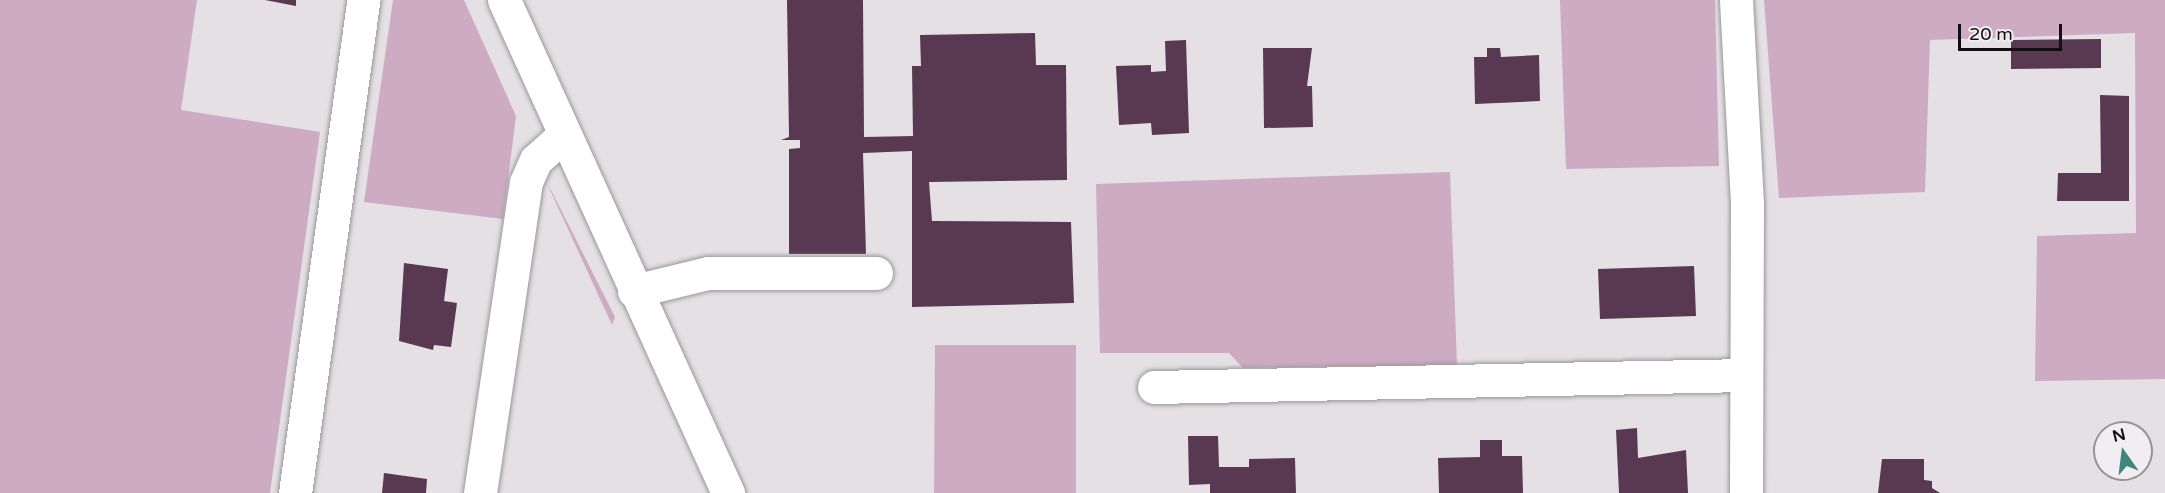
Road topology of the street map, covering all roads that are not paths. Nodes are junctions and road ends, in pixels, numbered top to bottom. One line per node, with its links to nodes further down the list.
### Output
1 (363, 0): 9 (street)
2 (504, 0): 4 (street)
3 (1736, 0): 7 (street)
4 (564, 135): 6 (street); 10 (street)
5 (876, 273): 6 (street)
6 (634, 291): 11 (street)
7 (1745, 375): 8 (street); 12 (street)
8 (1154, 387)
9 (295, 493)
10 (480, 493)
11 (728, 493)
12 (1746, 493)

